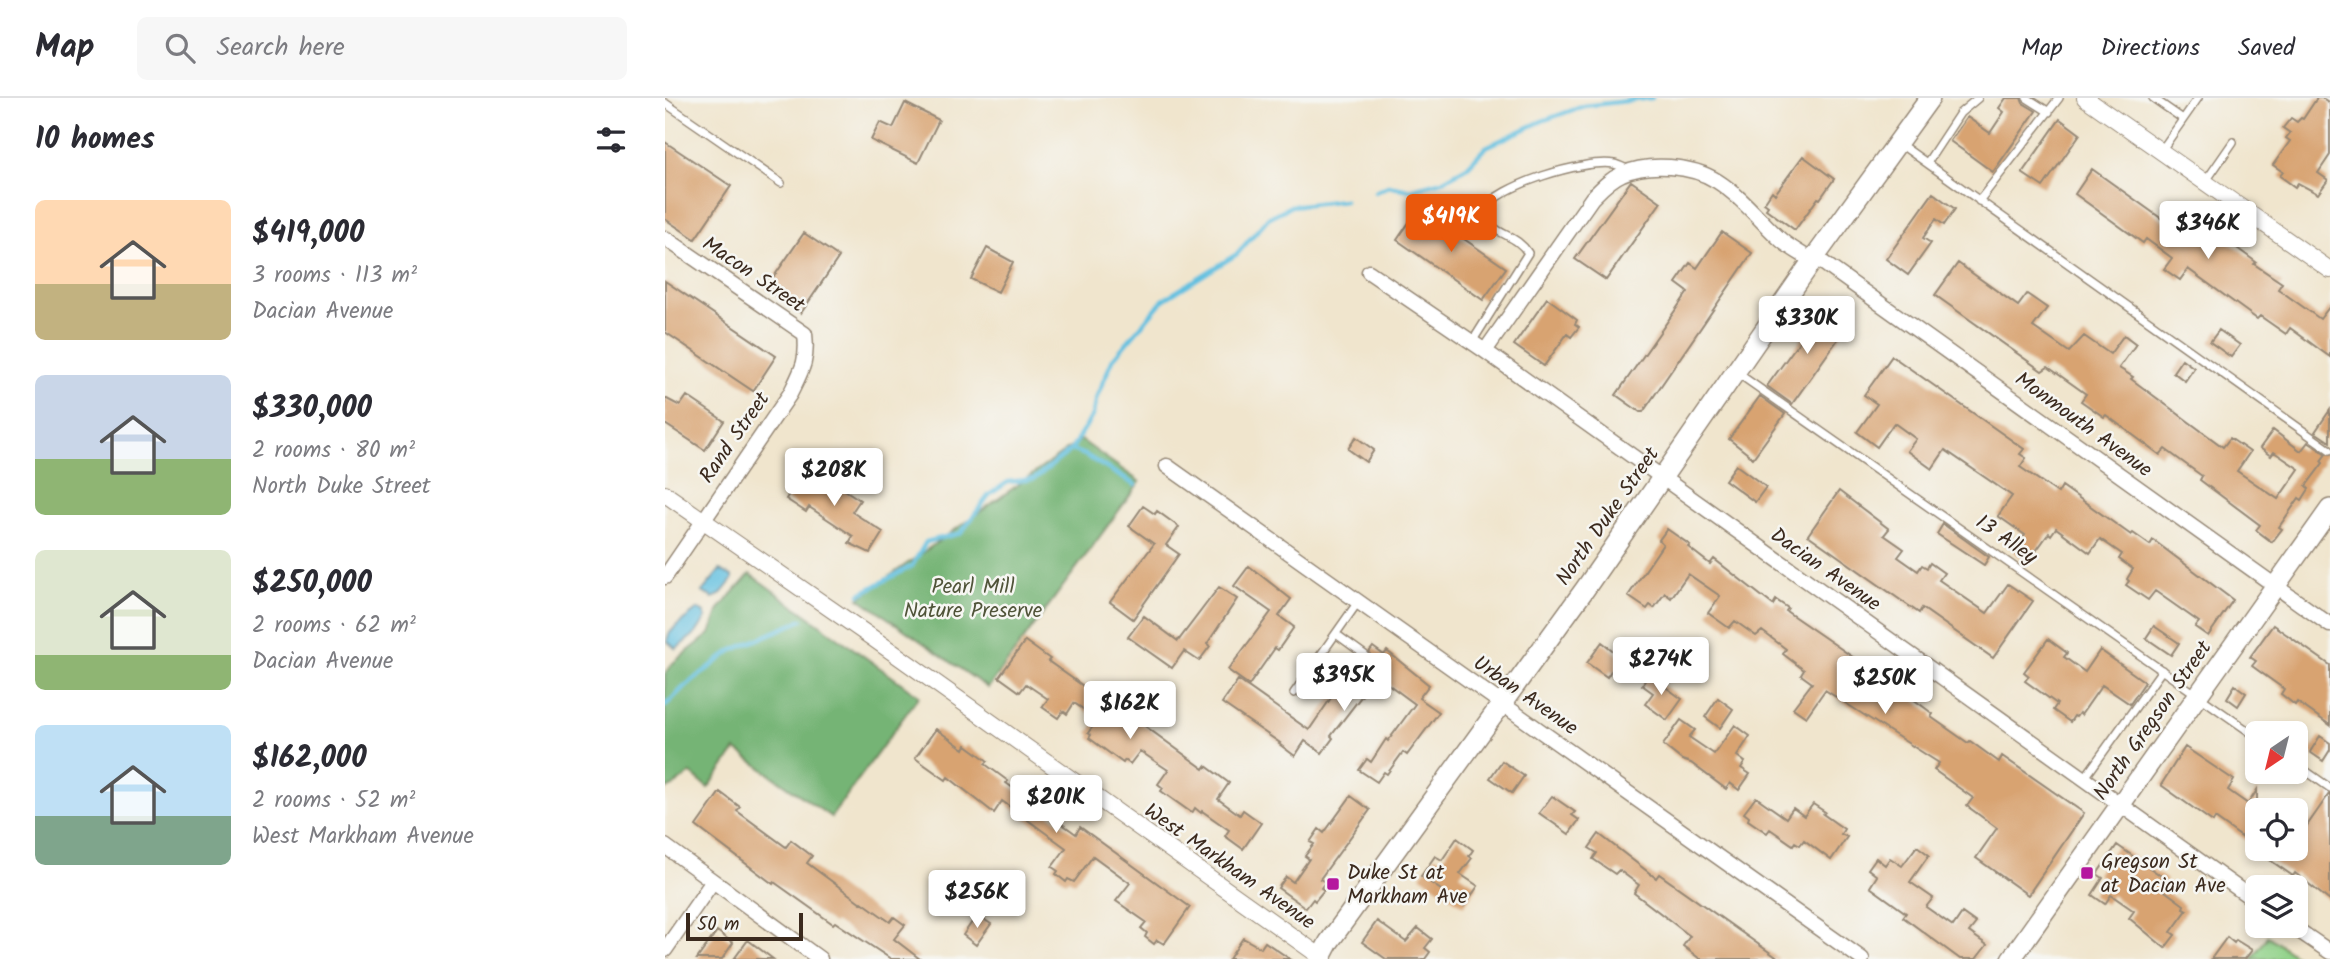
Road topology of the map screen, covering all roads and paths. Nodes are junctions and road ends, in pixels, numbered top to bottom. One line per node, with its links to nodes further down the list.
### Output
1 (1930, 98): 12 (main road, North Duke Street)
2 (1978, 98): 14 (lane)
3 (2027, 98): 9 (lane)
4 (2059, 98): 9 (lane)
5 (2085, 98): 13 (street)
6 (2153, 98): 10 (lane)
7 (2198, 98): 10 (lane)
8 (665, 103): 17 (lane)
9 (2049, 113): 18 (lane)
10 (2183, 119): 13 (lane)
11 (2233, 142): 16 (lane)
12 (1899, 143): 14 (lane); 20 (main road, North Duke Street)
13 (2161, 151): 16 (street)
14 (1927, 163): 18 (lane)
15 (1632, 171): 20 (street, Monmouth Avenue); 23 (lane); 24 (street)
16 (2205, 182): 21 (street)
17 (781, 183)
18 (1979, 201): 27 (lane)
19 (665, 238): 25 (street, Macon Street)
20 (1814, 259): 26 (main road, North Duke Street); 34 (street, Monmouth Avenue)
21 (2330, 270)
22 (1369, 272): 23 (street, Dacian Avenue)
23 (1471, 342): 24 (street, Dacian Avenue)
24 (1485, 351): 29 (street, Dacian Avenue)
25 (807, 352): 32 (street, Rand Street)
26 (1736, 372): 29 (main road, North Duke Street); 39 (lane, 13 Alley)
27 (2330, 450)
28 (1167, 466): 35 (street, Urban Avenue)
29 (1662, 478): 42 (main road, North Duke Street); 45 (street, Dacian Avenue)
30 (665, 494): 32 (street, West Markham Avenue)
31 (2330, 509): 34 (main road, North Gregson Street)
32 (703, 519): 33 (street, Rand Street); 54 (street, West Markham Avenue)
33 (665, 577)
34 (2274, 586): 36 (street, Monmouth Avenue); 41 (main road, North Gregson Street)
35 (1359, 602): 37 (lane); 42 (street, Urban Avenue)
36 (2330, 625)
37 (1336, 634): 38 (lane); 40 (lane)
38 (1365, 655)
39 (2162, 670): 41 (lane, 13 Alley); 45 (lane)
40 (1294, 693)
41 (2198, 695): 43 (lane, 13 Alley); 47 (main road, North Gregson Street)
42 (1501, 703): 54 (main road, North Duke Street); 56 (street, Urban Avenue)
43 (2245, 728)
44 (2308, 772): 46 (lane)
45 (2084, 779): 47 (street, Dacian Avenue)
46 (2330, 788)
47 (2119, 804): 50 (street, Dacian Avenue); 57 (main road, North Gregson Street)
48 (665, 846): 49 (street)
49 (713, 881): 52 (street); 55 (street)
50 (2245, 893)
51 (2308, 937): 53 (street)
52 (665, 950)
53 (2330, 953)
54 (1322, 958)
55 (820, 959)
56 (1862, 959)
57 (2011, 959)

